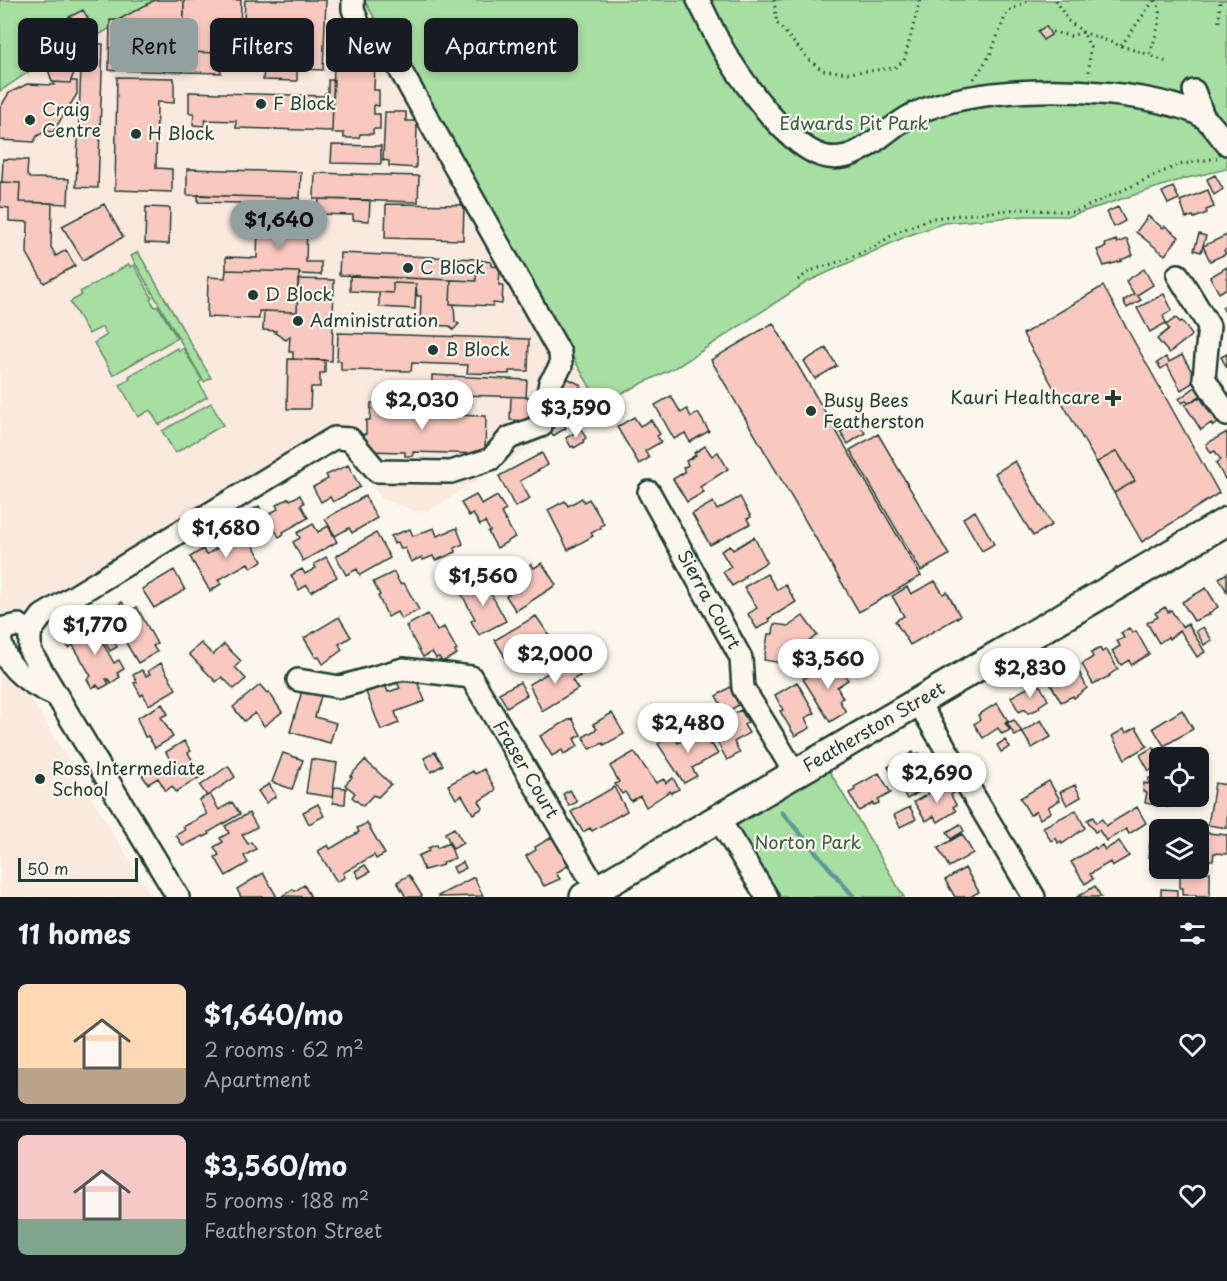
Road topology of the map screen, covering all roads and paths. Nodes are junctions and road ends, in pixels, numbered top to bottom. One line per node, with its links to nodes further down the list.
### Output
1 (353, 0): 25 (street)
2 (698, 0): 17 (street)
3 (774, 0): 4 (path)
4 (920, 0)
5 (1029, 0): 17 (path)
6 (1056, 0): 11 (path)
7 (1155, 0): 12 (path); 13 (path)
8 (1220, 0): 9 (path)
9 (1219, 22)
10 (1052, 32): 11 (path)
11 (1083, 32): 12 (path); 16 (path)
12 (1121, 46): 13 (path)
13 (1150, 55): 14 (path)
14 (1166, 62)
15 (1194, 91): 18 (street)
16 (1086, 93): 17 (street); 18 (street)
17 (948, 102)
18 (1203, 116): 19 (street)
19 (1226, 150): 21 (path)
20 (1178, 275): 22 (street)
21 (798, 280)
22 (1227, 415)
23 (649, 492): 30 (street, Sierra Court)
24 (1227, 521): 29 (main road, Featherston Street)
25 (30, 632): 26 (street); 28 (street)
26 (0, 640): 28 (street)
27 (298, 680): 32 (street, Fraser Court)
28 (55, 695): 33 (street)
29 (918, 702): 30 (main road, Featherston Street); 35 (street)
30 (795, 773): 31 (main road, Featherston Street)
31 (718, 818): 32 (main road, Featherston Street); 34 (street)
32 (591, 893)
33 (178, 897)
34 (767, 897)
35 (1034, 897)

